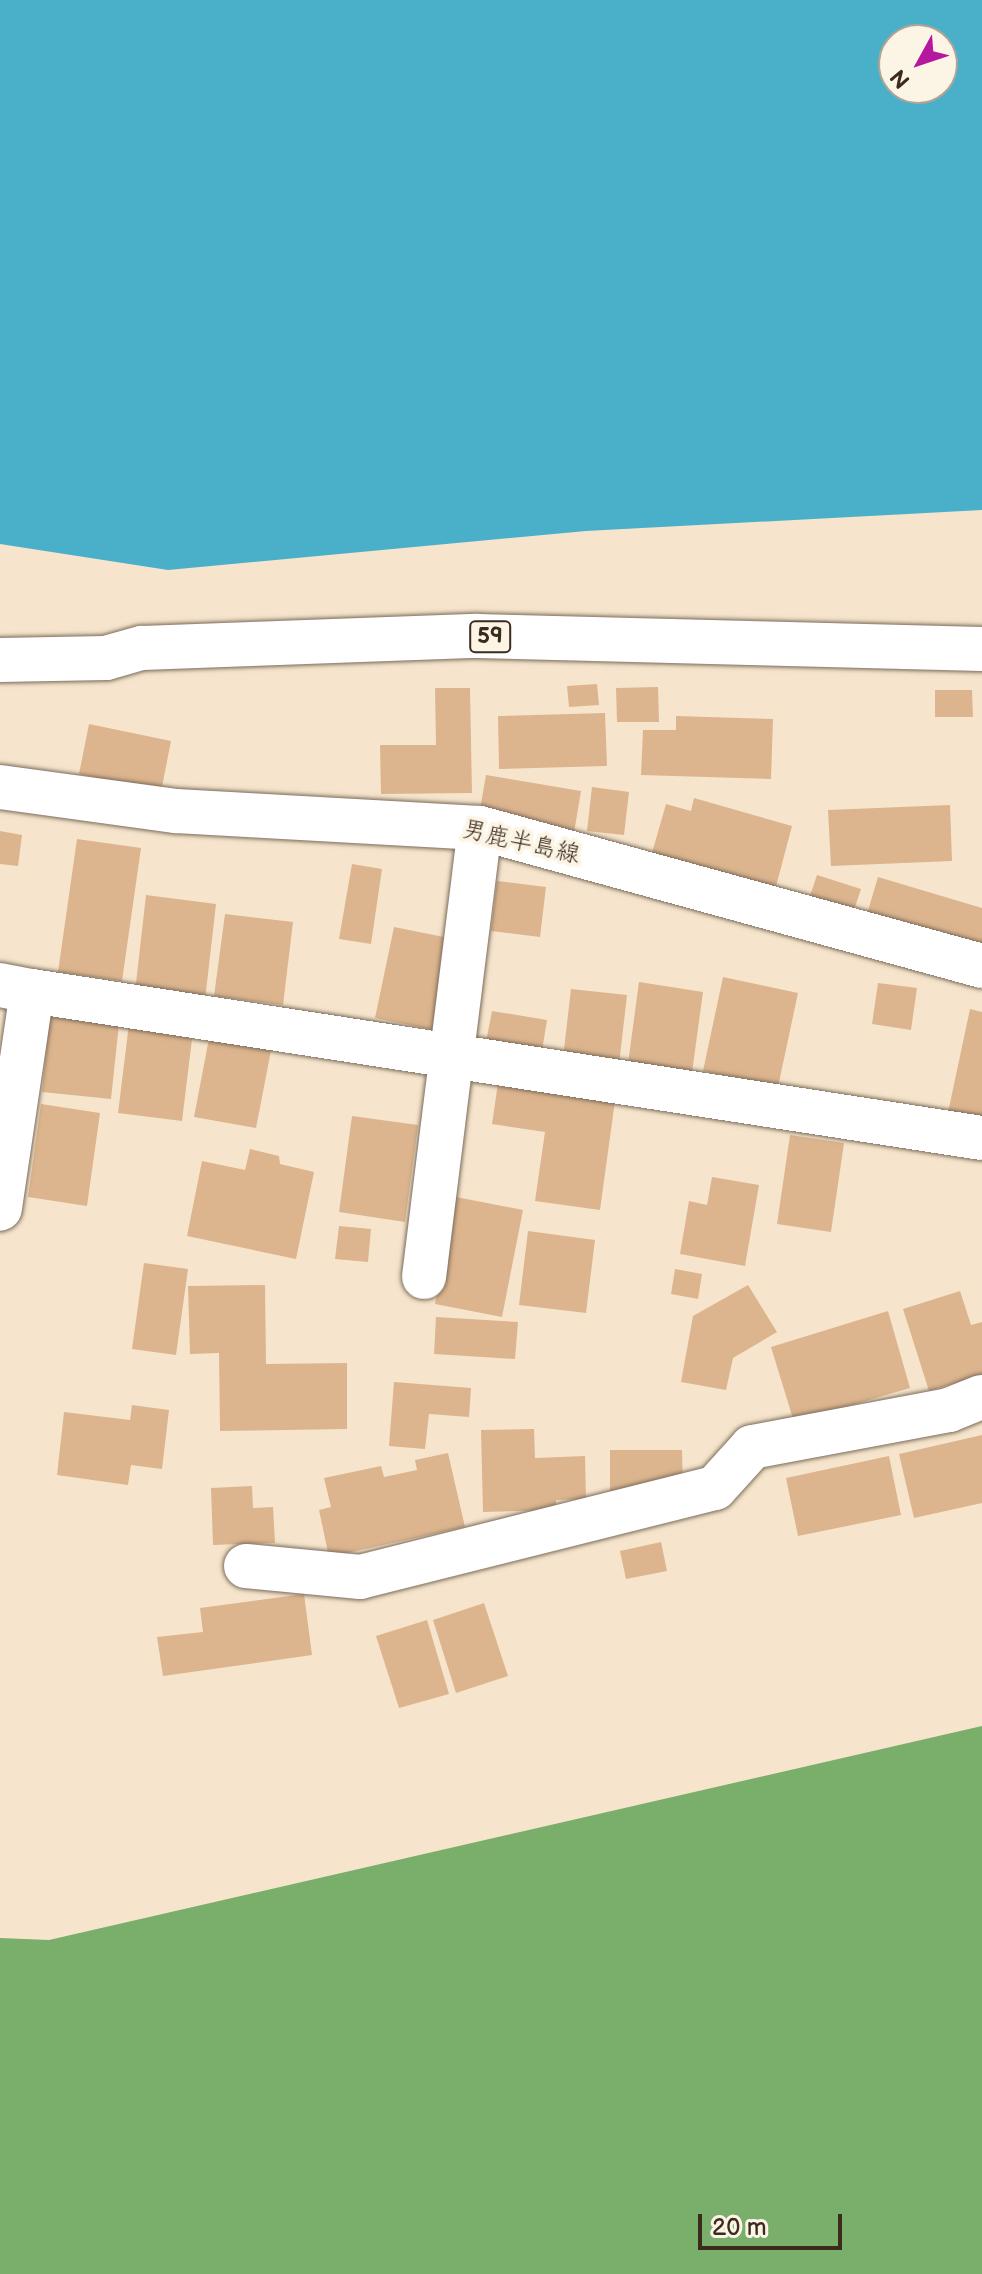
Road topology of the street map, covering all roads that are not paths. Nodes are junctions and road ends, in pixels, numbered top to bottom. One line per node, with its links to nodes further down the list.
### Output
1 (982, 649): 2 (street, 59)
2 (0, 660)
3 (0, 787): 4 (street, 男鹿半島線)
4 (480, 828): 5 (street, 男鹿半島線); 7 (street)
5 (982, 966)
6 (16, 988): 7 (street); 9 (street)
7 (453, 1056): 8 (street); 10 (street)
8 (982, 1138)
9 (0, 1209)
10 (424, 1277)
11 (982, 1397): 12 (street)
12 (246, 1566)

